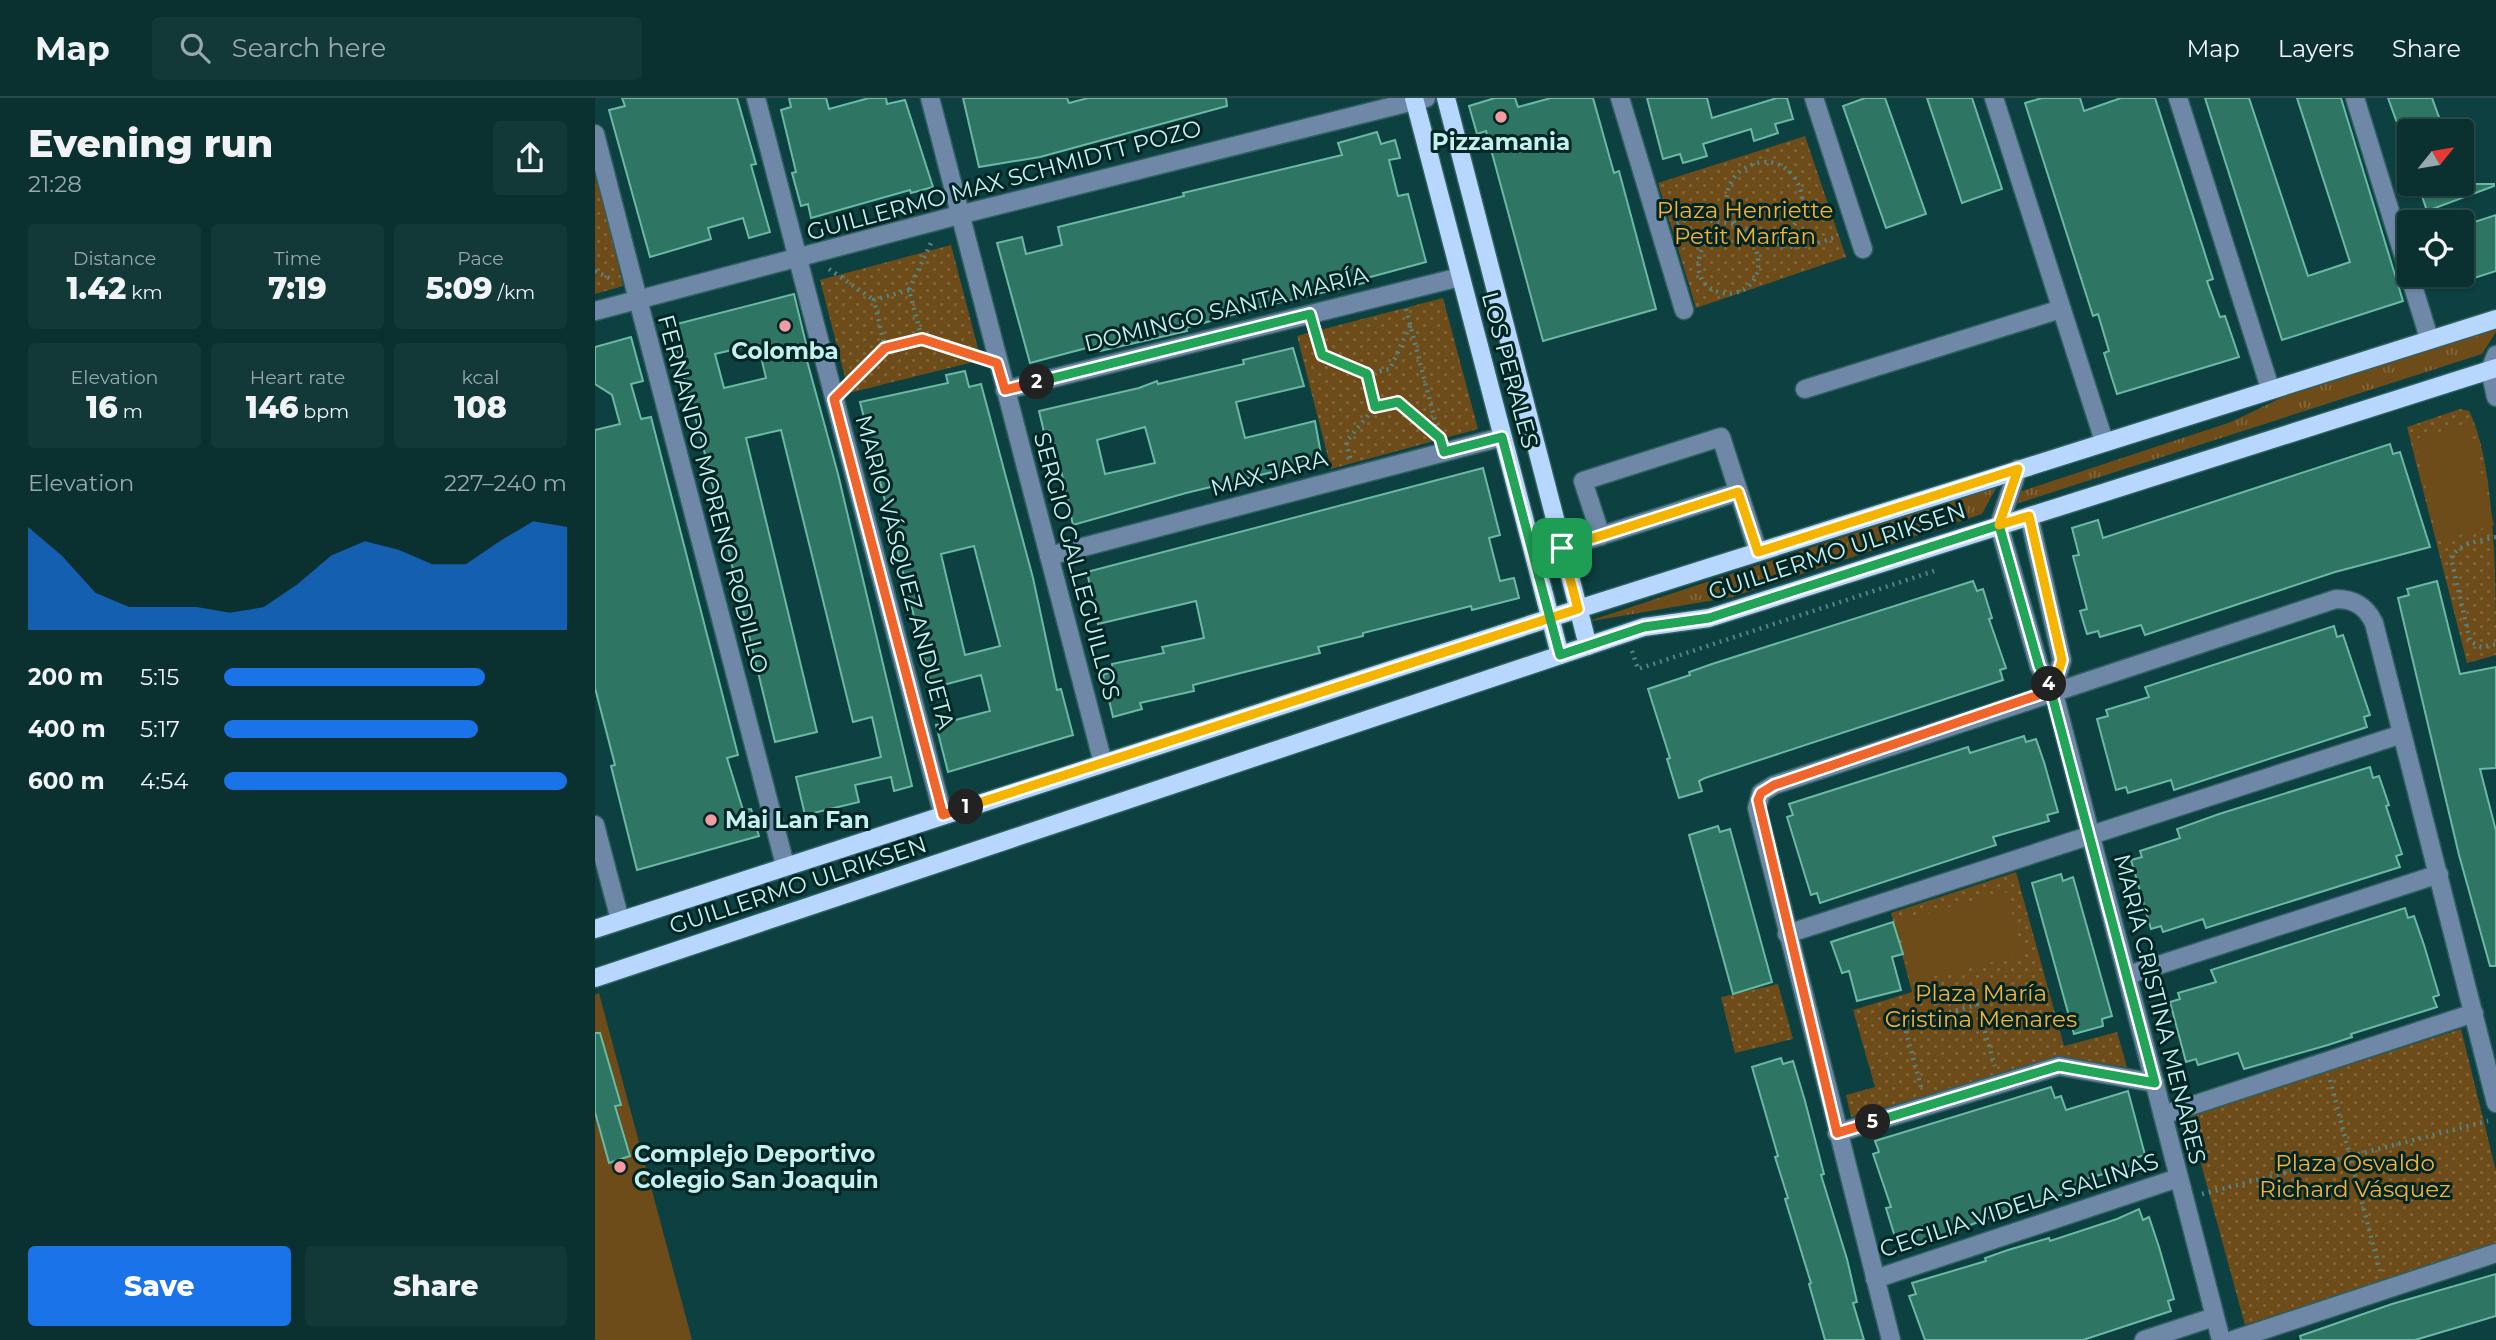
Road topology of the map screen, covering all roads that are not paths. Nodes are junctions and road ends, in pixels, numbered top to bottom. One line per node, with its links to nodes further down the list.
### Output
1 (756, 98): 13 (street, MARIO VÁSQUEZ ANDUETA)
2 (930, 98): 11 (street, SERGIO GALLEGUILLOS)
3 (1446, 98): 33 (main road, LOS PERALES)
4 (1620, 98): 17 (street)
5 (1814, 98): 12 (street)
6 (1994, 98): 16 (street)
7 (2178, 98): 22 (street)
8 (2355, 98): 20 (street)
9 (1418, 99): 11 (street, GUILLERMO MAX SCHMIDTT POZO); 14 (main road, LOS PERALES)
10 (595, 134): 15 (street, FERNANDO MORENO RODILLO)
11 (951, 217): 13 (street, GUILLERMO MAX SCHMIDTT POZO); 24 (street, SERGIO GALLEGUILLOS)
12 (1863, 249)
13 (804, 258): 15 (street, GUILLERMO MAX SCHMIDTT POZO); 43 (street, MARIO VÁSQUEZ ANDUETA)
14 (1460, 277): 24 (street, DOMINGO SANTA MARÍA); 26 (main road, LOS PERALES)
15 (637, 300): 18 (street, GUILLERMO MAX SCHMIDTT POZO); 46 (street, FERNANDO MORENO RODILLO)
16 (2061, 309): 23 (street); 27 (street)
17 (1683, 310)
18 (595, 311)
19 (2496, 319): 20 (main road, GUILLERMO ULRIKSEN)
20 (2429, 338): 22 (main road, GUILLERMO ULRIKSEN)
21 (2494, 364): 25 (street); 30 (main road, GUILLERMO ULRIKSEN)
22 (2270, 388): 27 (main road, GUILLERMO ULRIKSEN)
23 (1805, 389)
24 (1005, 390): 35 (street, SERGIO GALLEGUILLOS)
25 (2496, 397)
26 (1502, 437): 35 (street, MAX JARA); 37 (main road, LOS PERALES)
27 (2104, 441): 28 (main road, GUILLERMO ULRIKSEN)
28 (2018, 469): 31 (street); 34 (main road, GUILLERMO ULRIKSEN)
29 (1738, 492): 32 (street); 32 (street); 34 (street)
30 (2029, 516): 31 (main road, GUILLERMO ULRIKSEN); 40 (street, MARÍA CRISTINA MENARES)
31 (1999, 525): 38 (main road, GUILLERMO ULRIKSEN); 40 (street, MARÍA CRISTINA MENARES)
32 (1601, 536): 33 (street)
33 (1562, 548): 36 (main road, LOS PERALES)
34 (1758, 552): 36 (main road, GUILLERMO ULRIKSEN)
35 (1049, 556): 42 (street, SERGIO GALLEGUILLOS)
36 (1578, 609): 37 (main road, GUILLERMO ULRIKSEN); 38 (main road, LOS PERALES)
37 (1549, 619): 39 (main road, LOS PERALES); 42 (main road, GUILLERMO ULRIKSEN)
38 (1588, 646): 39 (main road, GUILLERMO ULRIKSEN)
39 (1560, 655): 52 (main road, GUILLERMO ULRIKSEN)
40 (2053, 690): 41 (street); 45 (street, MARÍA CRISTINA MENARES); 50 (street)
41 (2402, 734): 45 (street); 47 (street)
42 (1103, 762): 43 (main road, GUILLERMO ULRIKSEN)
43 (943, 815): 46 (main road, GUILLERMO ULRIKSEN)
44 (595, 825): 48 (street)
45 (2091, 837): 50 (street); 51 (street, MARÍA CRISTINA MENARES)
46 (785, 865): 48 (main road, GUILLERMO ULRIKSEN)
47 (2439, 874): 51 (street); 53 (street)
48 (620, 920): 49 (main road, GUILLERMO ULRIKSEN)
49 (595, 929)
50 (1787, 934): 57 (street)
51 (2128, 975): 54 (street, MARÍA CRISTINA MENARES)
52 (595, 978)
53 (2474, 1013): 55 (street); 56 (street)
54 (2155, 1083): 56 (street, MARÍA CRISTINA MENARES); 57 (street)
55 (2496, 1103)
56 (2163, 1115): 58 (street, MARÍA CRISTINA MENARES)
57 (1837, 1133): 60 (street)
58 (2178, 1178): 60 (street, CECILIA VIDELA SALINAS); 61 (street, MARÍA CRISTINA MENARES)
59 (2496, 1253): 65 (street)
60 (1875, 1279): 62 (street)
61 (2214, 1317): 63 (street); 64 (street, MARÍA CRISTINA MENARES)
62 (1891, 1340)
63 (2144, 1340)
64 (2221, 1340)
65 (2233, 1340)

